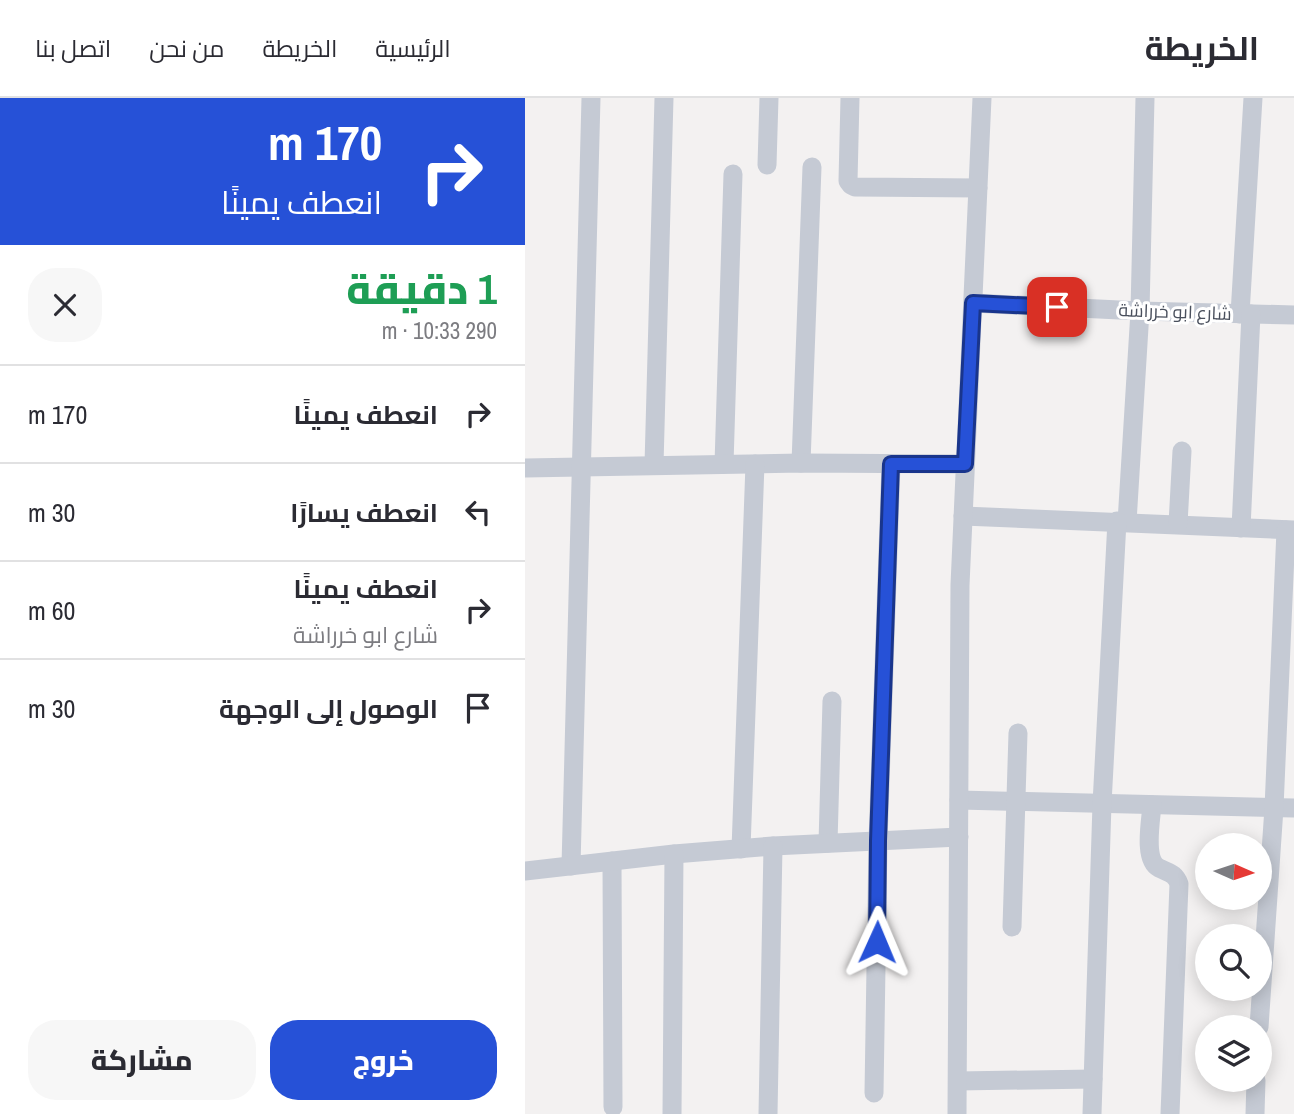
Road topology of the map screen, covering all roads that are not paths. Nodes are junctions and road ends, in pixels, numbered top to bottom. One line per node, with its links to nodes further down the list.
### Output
1 (591, 98): 23 (street)
2 (664, 98): 22 (street)
3 (769, 98): 8 (street)
4 (850, 98): 11 (street)
5 (982, 98): 11 (street)
6 (1145, 98): 13 (street)
7 (1253, 98): 14 (street)
8 (767, 165)
9 (812, 167): 17 (street)
10 (733, 174): 18 (street)
11 (978, 188): 12 (street)
12 (973, 303): 13 (street, شارع ابو خرراشة); 21 (street)
13 (1140, 311): 14 (street, شارع ابو خرراشة); 26 (street)
14 (1246, 314): 15 (street, شارع ابو خرراشة); 28 (street)
15 (1294, 316)
16 (1182, 451): 27 (street)
17 (800, 463): 19 (street); 20 (street)
18 (724, 464): 19 (street); 22 (street)
19 (755, 464): 42 (street)
20 (891, 464): 21 (street); 39 (street)
21 (965, 464): 25 (street)
22 (654, 465): 23 (street)
23 (582, 467): 24 (street); 45 (street)
24 (525, 468)
25 (963, 516): 26 (street); 32 (street)
26 (1122, 521): 27 (street); 34 (street)
27 (1178, 524): 28 (street)
28 (1241, 528): 29 (street)
29 (1290, 530): 36 (street)
30 (832, 701): 40 (street)
31 (1018, 733): 33 (street)
32 (959, 800): 33 (street); 38 (street)
33 (1016, 802): 34 (street); 47 (street)
34 (1102, 804): 35 (street); 49 (street)
35 (1152, 805): 36 (street); 58 (street)
36 (1274, 808): 37 (street); 48 (street)
37 (1294, 808)
38 (959, 837): 39 (street); 50 (street)
39 (878, 841): 40 (street); 52 (street)
40 (828, 843): 41 (street)
41 (773, 846): 42 (street); 55 (street)
42 (741, 849): 43 (street)
43 (674, 854): 44 (street); 54 (street)
44 (612, 861): 45 (street); 53 (street)
45 (571, 866): 46 (street)
46 (525, 871)
47 (1012, 927)
48 (1260, 1015)
49 (1093, 1079): 50 (street); 57 (street)
50 (958, 1081): 56 (street)
51 (1256, 1092): 59 (street)
52 (874, 1093)
53 (613, 1107)
54 (672, 1114)
55 (768, 1114)
56 (957, 1114)
57 (1092, 1114)
58 (1170, 1114)
59 (1255, 1114)

